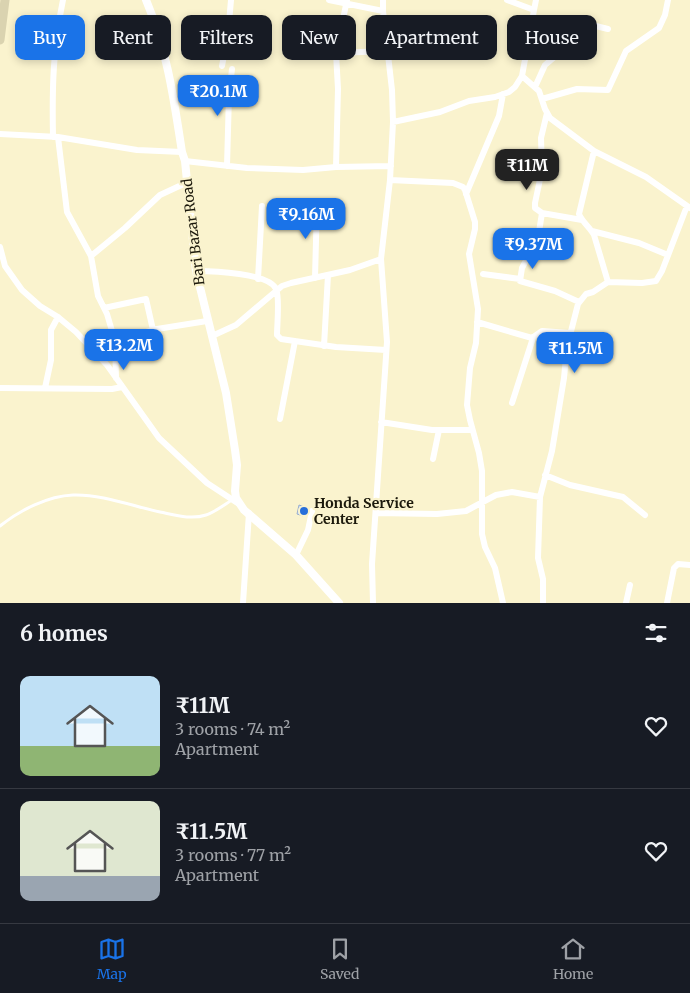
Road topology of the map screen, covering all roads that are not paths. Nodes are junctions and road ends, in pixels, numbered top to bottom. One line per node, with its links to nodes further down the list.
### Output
1 (6, 0): 16 (main road)
2 (63, 0): 28 (street)
3 (146, 0): 30 (street, Bari Bazar Road)
4 (231, 0): 19 (street)
5 (329, 0): 10 (street)
6 (383, 0): 12 (street)
7 (508, 0): 11 (street)
8 (536, 0): 11 (street)
9 (668, 0): 24 (street)
10 (347, 2): 12 (street); 13 (street)
11 (534, 10): 21 (street)
12 (383, 11): 14 (street)
13 (344, 15)
14 (383, 15)
15 (608, 29): 22 (street)
16 (0, 40)
17 (336, 60): 34 (street)
18 (388, 60): 26 (street)
19 (222, 66)
20 (232, 69): 32 (street)
21 (522, 76): 22 (street); 23 (street)
22 (535, 87): 24 (street)
23 (503, 94): 26 (street); 37 (street)
24 (542, 99): 25 (street)
25 (547, 113): 29 (street); 41 (street)
26 (393, 122): 33 (street)
27 (0, 134): 28 (street)
28 (55, 137): 30 (street); 46 (street)
29 (594, 151): 40 (street); 42 (street)
30 (182, 152): 31 (street, Bari Bazar Road)
31 (186, 161): 32 (street); 36 (street, Bari Bazar Road)
32 (228, 166): 34 (street)
33 (391, 166): 34 (street); 35 (street)
34 (336, 167)
35 (390, 180): 37 (street); 47 (street)
36 (188, 182): 46 (street); 48 (street, Bari Bazar Road)
37 (466, 194): 60 (street)
38 (317, 203): 51 (street)
39 (262, 206): 52 (street)
40 (689, 207): 45 (street)
41 (542, 213): 42 (street); 53 (street)
42 (582, 220): 43 (street)
43 (592, 231): 45 (street); 54 (street)
44 (0, 247): 58 (street)
45 (668, 255): 54 (street)
46 (91, 256): 57 (street)
47 (381, 259): 50 (street); 68 (street)
48 (196, 271): 52 (street); 59 (street, Bari Bazar Road)
49 (484, 274): 53 (street)
50 (328, 275): 51 (street); 67 (street)
51 (315, 278): 55 (street)
52 (258, 279): 55 (street)
53 (520, 279): 56 (street)
54 (608, 282): 56 (street)
55 (277, 290): 63 (street); 66 (street)
56 (579, 302): 62 (street)
57 (104, 308): 61 (street); 65 (street)
58 (58, 317): 69 (street); 72 (street)
59 (207, 321): 61 (street); 63 (street, Bari Bazar Road)
60 (477, 322): 64 (street); 77 (street)
61 (153, 330): 65 (street)
62 (570, 333): 64 (street); 79 (street)
63 (212, 336): 81 (street, Bari Bazar Road)
64 (533, 338): 73 (street)
65 (115, 341): 69 (street)
66 (295, 341): 67 (street); 74 (street)
67 (324, 346): 68 (street)
68 (386, 350): 75 (street)
69 (116, 378): 70 (street)
70 (122, 387): 72 (street); 81 (street)
71 (0, 388): 72 (street)
72 (45, 388)
73 (512, 402)
74 (280, 419)
75 (381, 422): 76 (street); 85 (street)
76 (439, 430): 77 (street); 78 (street)
77 (472, 430): 82 (street)
78 (433, 459)
79 (545, 475): 80 (street); 86 (street)
80 (540, 497): 82 (street); 95 (street)
81 (235, 502): 84 (street); 87 (lane)
82 (483, 502): 85 (street); 94 (street)
83 (312, 511): 88 (street)
84 (249, 513): 88 (street); 91 (street)
85 (376, 513): 93 (street)
86 (645, 515)
87 (0, 526)
88 (296, 555): 92 (street)
89 (690, 565): 97 (street)
90 (630, 585): 96 (street)
91 (242, 603)
92 (339, 603)
93 (373, 603)
94 (503, 603)
95 (543, 603)
96 (626, 603)
97 (667, 603)

